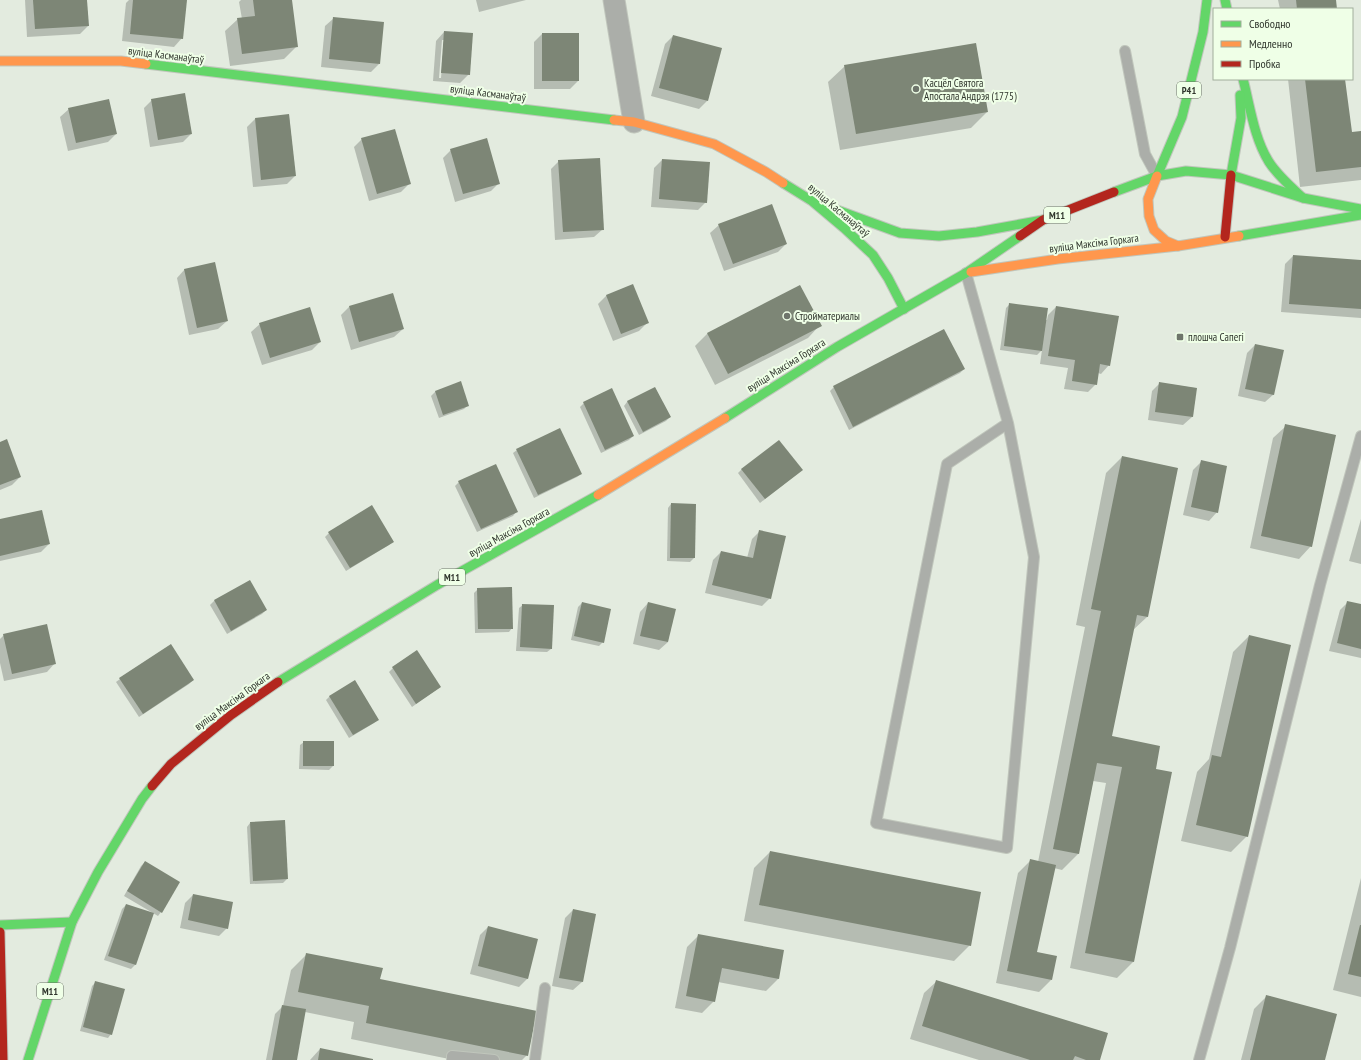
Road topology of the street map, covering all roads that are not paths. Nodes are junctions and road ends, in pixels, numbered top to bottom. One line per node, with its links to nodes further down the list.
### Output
1 (614, 0): 7 (street)
2 (1207, 0): 9 (main road, Р41)
3 (1125, 51): 9 (lane)
4 (0, 61): 7 (main road, вуліца Касманаўтаў)
5 (1239, 80): 8 (main road)
6 (1243, 80): 10 (main road)
7 (634, 122): 11 (main road, вуліца Касманаўтаў)
8 (1231, 175): 9 (main road, М11); 10 (main road, М11); 15 (main road)
9 (1157, 176): 14 (main road, вуліца Максіма Горкага / М11); 16 (main road)
10 (1303, 198): 12 (main road, М11)
11 (812, 201): 14 (main road); 18 (main road, вуліца Касманаўтаў)
12 (1361, 209)
13 (1361, 215): 15 (main road, М11)
14 (1043, 220): 17 (main road, вуліца Максіма Горкага / М11)
15 (1225, 237): 16 (main road, М11)
16 (1178, 246): 17 (main road, вуліца Максіма Горкага / М11)
17 (966, 273): 18 (main road, вуліца Максіма Горкага / М11); 19 (lane)
18 (904, 309): 21 (main road, вуліца Максіма Горкага / М11)
19 (1008, 423): 19 (lane)
20 (1361, 436): 30 (lane)
21 (72, 922): 22 (main road); 26 (main road, вуліца Максіма Горкага / М11)
22 (0, 925)
23 (0, 932): 25 (main road)
24 (545, 988): 29 (lane)
25 (3, 1060)
26 (28, 1060)
27 (452, 1060): 28 (lane)
28 (494, 1060)
29 (535, 1060)
30 (1199, 1060)

